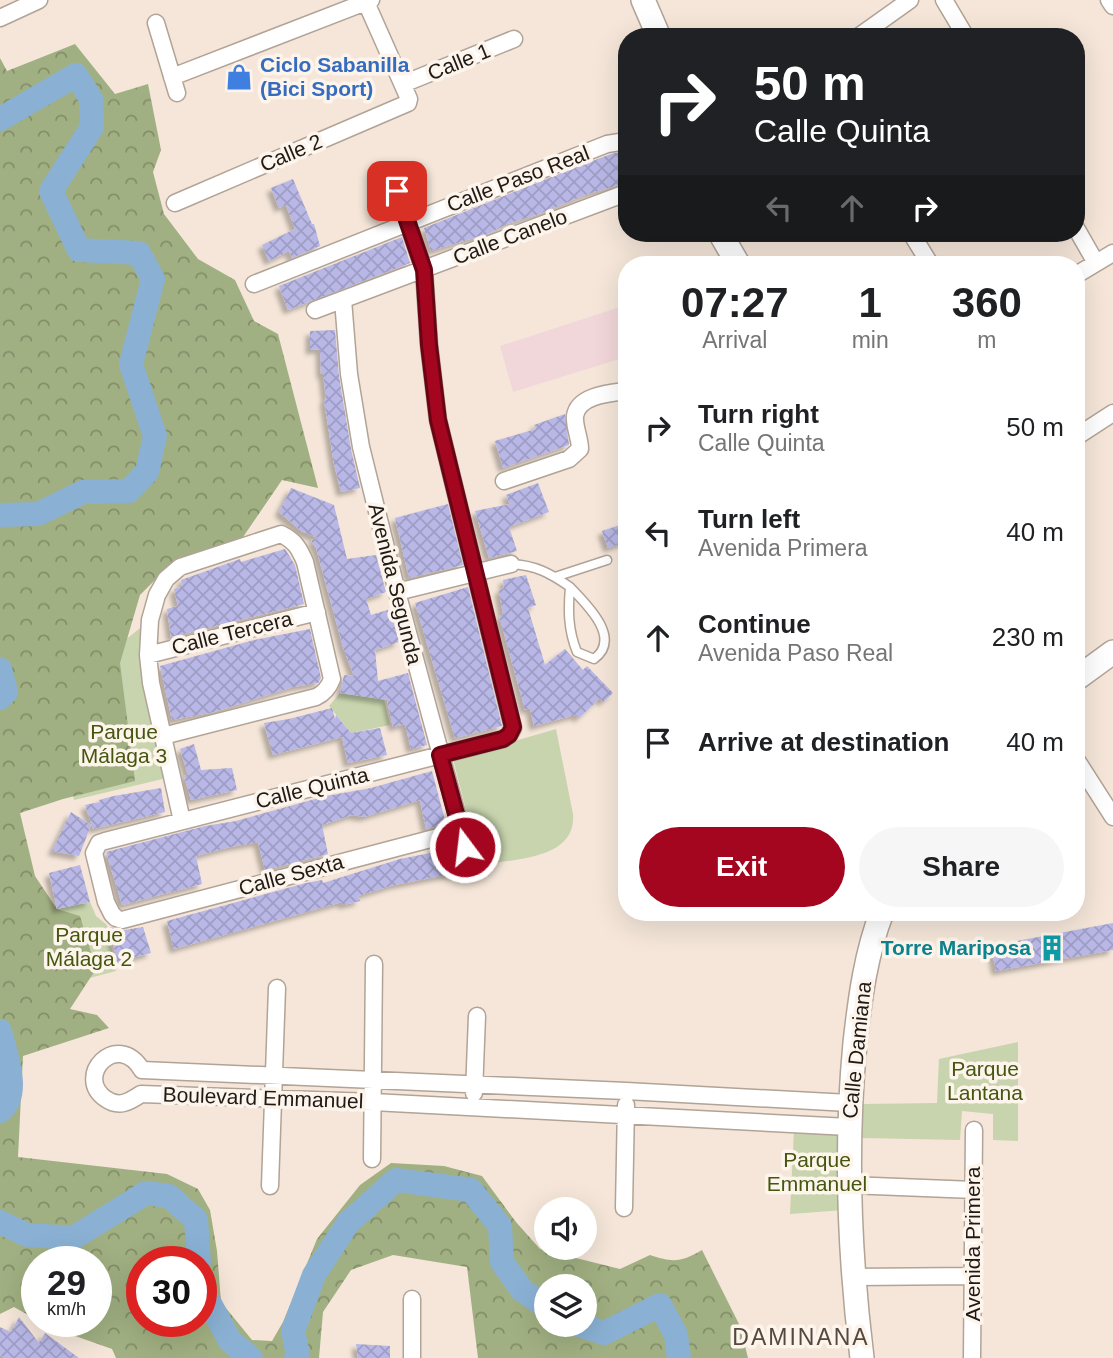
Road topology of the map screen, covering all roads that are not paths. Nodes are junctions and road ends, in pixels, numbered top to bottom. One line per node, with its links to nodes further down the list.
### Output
1 (39, 0): 8 (street)
2 (643, 0): 10 (street)
3 (910, 0): 11 (street)
4 (944, 0): 12 (street)
5 (1109, 0): 7 (street)
6 (367, 1): 9 (street); 14 (street)
7 (1113, 6)
8 (0, 18)
9 (156, 23)
10 (655, 28)
11 (871, 28)
12 (961, 28)
13 (514, 39): 14 (street, Calle 1)
14 (403, 84): 18 (street, Calle 2)
15 (618, 142): 19 (street, Calle Paso Real)
16 (397, 191): 19 (street)
17 (618, 196): 23 (street, Calle Canelo)
18 (174, 203)
19 (408, 222): 23 (street); 25 (street, Calle Paso Real)
20 (1084, 242): 22 (street)
21 (1113, 253): 22 (street)
22 (1096, 263): 24 (street)
23 (424, 270): 26 (street, Calle Canelo); 34 (street)
24 (1085, 270)
25 (254, 284)
26 (343, 300): 27 (street, Calle Canelo); 37 (street, Avenida Segunda)
27 (315, 310)
28 (618, 392): 31 (street)
29 (1113, 413): 30 (street)
30 (1085, 431)
31 (504, 481)
32 (607, 560): 35 (lane)
33 (511, 564): 34 (street); 35 (lane)
34 (475, 573): 37 (street); 43 (street, Calle Quinta)
35 (555, 577): 36 (lane)
36 (569, 587): 36 (lane)
37 (397, 592): 43 (street, Avenida Segunda)
38 (317, 612): 40 (street, Calle Tercera); 40 (street); 42 (street)
39 (1113, 652): 41 (street)
40 (148, 655): 42 (street)
41 (1085, 672)
42 (163, 736): 46 (street)
43 (440, 755): 46 (street, Calle Quinta); 47 (street, Avenida Segunda)
44 (1085, 773): 45 (street)
45 (1113, 817)
46 (182, 821): 49 (street, Calle Quinta)
47 (461, 831): 48 (street, Avenida Segunda); 49 (street, Calle Sexta)
48 (470, 863)
49 (122, 919)
50 (878, 921): 60 (street, Calle Damiana)
51 (374, 964): 55 (street)
52 (277, 988): 54 (street)
53 (477, 1016): 56 (street)
54 (274, 1075): 55 (street, Boulevard Emmanuel); 58 (street); 58 (street, Boulevard Emmanuel)
55 (374, 1079): 56 (street, Boulevard Emmanuel); 59 (street)
56 (475, 1084): 57 (street, Boulevard Emmanuel); 61 (street)
57 (626, 1091): 60 (street, Boulevard Emmanuel); 62 (street)
58 (273, 1098): 59 (street, Boulevard Emmanuel); 67 (street)
59 (373, 1102): 61 (street, Boulevard Emmanuel); 65 (street)
60 (849, 1103): 63 (street, Calle Damiana)
61 (474, 1106): 62 (street, Boulevard Emmanuel)
62 (625, 1114): 63 (street, Boulevard Emmanuel); 69 (street)
63 (849, 1127): 66 (street, Calle Damiana)
64 (974, 1130): 68 (street, Avenida Primera)
65 (372, 1158)
66 (849, 1185): 68 (street); 71 (street, Calle Damiana)
67 (270, 1186)
68 (974, 1190): 70 (street, Avenida Primera)
69 (625, 1208)
70 (973, 1276): 71 (street); 75 (street, Avenida Primera)
71 (853, 1277): 74 (street, Calle Damiana)
72 (412, 1299): 73 (street)
73 (412, 1358)
74 (862, 1358)
75 (972, 1358)

